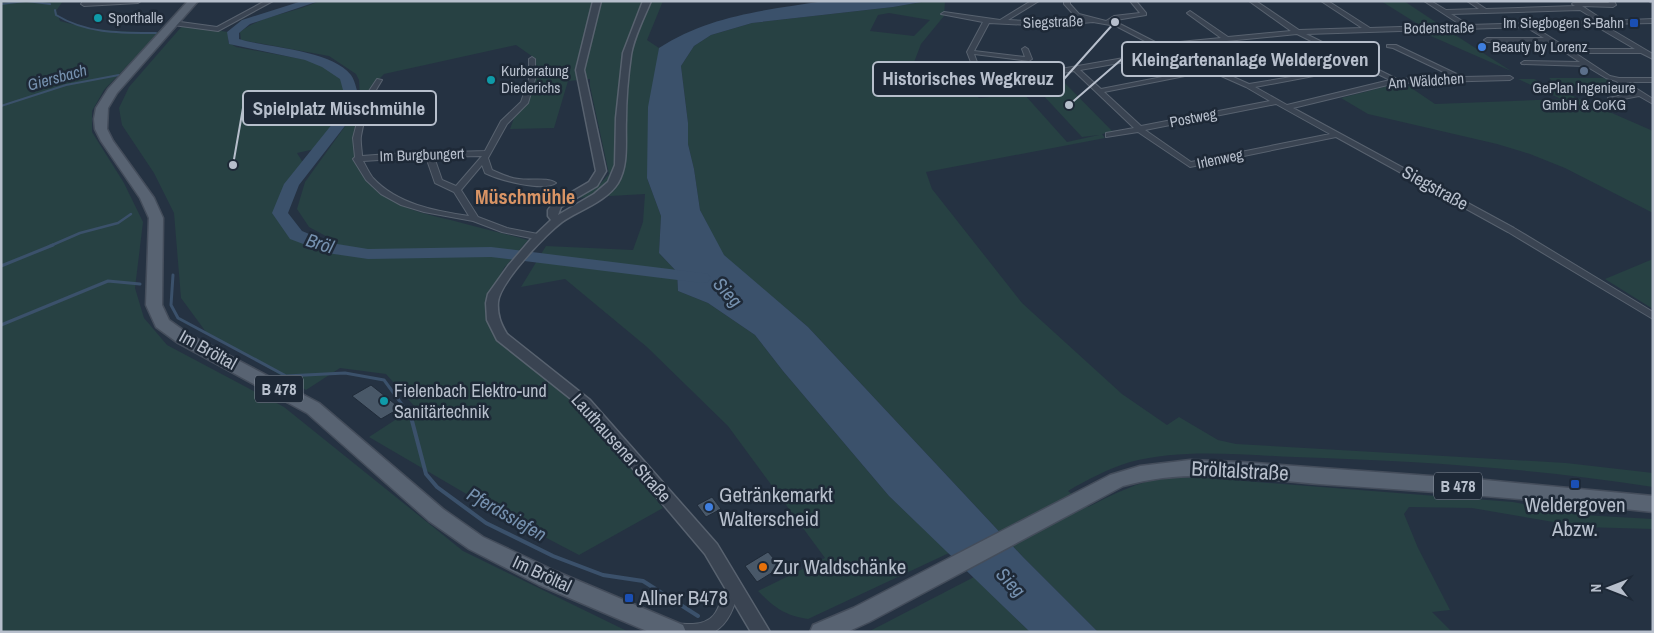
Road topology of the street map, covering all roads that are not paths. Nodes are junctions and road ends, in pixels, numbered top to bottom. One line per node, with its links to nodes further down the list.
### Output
1 (87, 1): 2 (street)
2 (138, 1)
3 (193, 1): 27 (main road, Im Bröltal / B 478)
4 (270, 1): 27 (street)
5 (597, 1): 74 (street)
6 (647, 1): 74 (street, Lauthausener Straße)
7 (1036, 1): 25 (street)
8 (1067, 1): 22 (street)
9 (1133, 1): 26 (street)
10 (1252, 1): 33 (street)
11 (1324, 1): 32 (street)
12 (1427, 1): 19 (street)
13 (1470, 1): 18 (street)
14 (1523, 1): 17 (street)
15 (1610, 1): 16 (street)
16 (1575, 4): 17 (street); 29 (street)
17 (1537, 9): 18 (street)
18 (1485, 11): 19 (street)
19 (1445, 12): 31 (street)
20 (1190, 13): 34 (street)
21 (944, 14): 23 (street, Siegstraße)
22 (1093, 20): 25 (street, Siegstraße); 26 (street, Siegstraße)
23 (987, 21): 25 (street, Siegstraße); 44 (street)
24 (1653, 21): 29 (street, Bodenstraße)
25 (1002, 22)
26 (1108, 22): 37 (street, Siegstraße)
27 (173, 23): 79 (main road, Im Bröltal / B 478)
28 (1596, 23): 29 (street, Bodenstraße); 30 (street, Bodenstraße); 40 (street)
29 (1605, 23)
30 (1529, 26): 31 (street, Bodenstraße); 36 (street)
31 (1468, 27): 32 (street, Bodenstraße)
32 (1369, 30): 33 (street, Bodenstraße)
33 (1298, 32): 34 (street, Bodenstraße); 57 (street)
34 (1226, 39): 37 (street, Bodenstraße)
35 (1487, 40): 36 (street)
36 (1552, 40): 43 (street)
37 (1158, 46): 42 (street, Siegstraße)
38 (1389, 46): 52 (street)
39 (1025, 49): 44 (street)
40 (1643, 50): 41 (street); 43 (street); 45 (street)
41 (1653, 50)
42 (1170, 51): 49 (street); 50 (street, Siegstraße)
43 (1568, 51): 48 (street)
44 (970, 52): 49 (street)
45 (1653, 57)
46 (532, 59): 69 (street)
47 (1524, 63): 48 (street)
48 (1588, 64): 55 (street)
49 (1076, 69): 59 (street, Irlenweg)
50 (1212, 69): 58 (street, Siegstraße); 59 (street)
51 (1319, 73): 58 (street)
52 (1461, 78): 53 (street, Am Wäldchen); 57 (street, Am Wäldchen)
53 (1510, 78)
54 (379, 80): 70 (street)
55 (1618, 80): 56 (street); 60 (street)
56 (1653, 80)
57 (1396, 81): 64 (street, Am Wäldchen)
58 (1248, 86): 62 (street, Siegstraße)
59 (1099, 91): 65 (street, Irlenweg)
60 (1639, 94): 61 (street); 63 (street)
61 (1611, 100)
62 (1276, 102): 64 (street, Siegstraße); 65 (street, Postweg)
63 (1653, 102)
64 (1286, 107): 67 (street, Siegstraße)
65 (1139, 129): 66 (street, Postweg); 67 (street, Irlenweg)
66 (1110, 135)
67 (1336, 135): 76 (street, Siegstraße)
68 (429, 155): 69 (street, Im Burgbungert); 70 (street, Im Burgbungert); 72 (street)
69 (486, 156): 71 (street); 72 (street)
70 (357, 159): 73 (street)
71 (552, 183)
72 (458, 190): 73 (street)
73 (475, 219): 75 (street)
74 (558, 220): 75 (street, Lauthausener Straße)
75 (537, 239): 78 (street, Lauthausener Straße)
76 (1653, 316)
77 (1653, 504): 80 (main road, Bröltalstraße / B 478)
78 (733, 586): 79 (street, Im Bröltal); 81 (street, Lauthausener Straße)
79 (674, 631)
80 (826, 631)
81 (761, 632)

